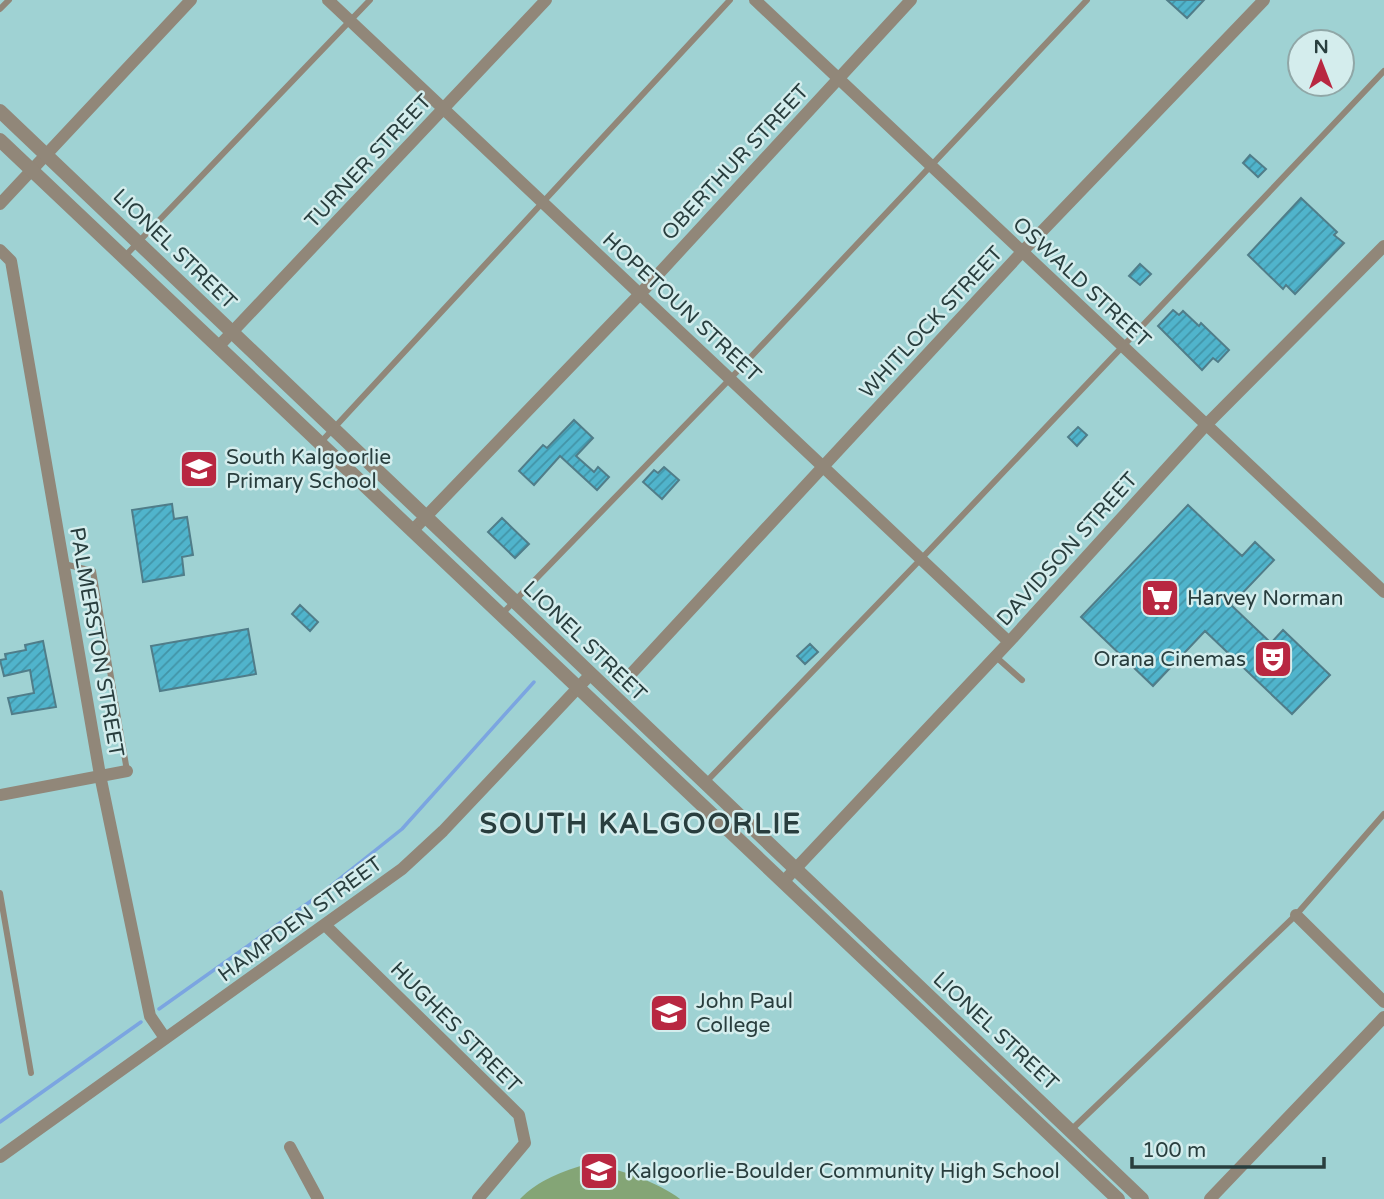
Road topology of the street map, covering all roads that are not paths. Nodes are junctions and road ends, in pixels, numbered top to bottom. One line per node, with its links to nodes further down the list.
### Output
1 (9, 0): 11 (lane)
2 (191, 0): 18 (street)
3 (328, 0): 12 (street, HOPETOUN STREET)
4 (370, 0): 12 (lane)
5 (546, 0): 15 (street, TURNER STREET)
6 (730, 0): 21 (lane)
7 (755, 0): 14 (street, OSWALD STREET)
8 (911, 0): 14 (street, OBERTHUR STREET)
9 (1087, 0): 19 (lane)
10 (1264, 0): 26 (street, WHITLOCK STREET)
11 (0, 9)
12 (351, 21): 15 (street, HOPETOUN STREET); 23 (lane)
13 (1384, 71): 30 (lane)
14 (838, 78): 19 (street, OSWALD STREET); 28 (street, OBERTHUR STREET)
15 (444, 109): 21 (street, HOPETOUN STREET); 29 (street, TURNER STREET)
16 (0, 111): 18 (street, LIONEL STREET)
17 (0, 140): 20 (street, LIONEL STREET)
18 (46, 155): 20 (street); 23 (street, LIONEL STREET)
19 (930, 165): 26 (street, OSWALD STREET); 32 (lane)
20 (32, 170): 22 (street); 27 (street, LIONEL STREET)
21 (542, 201): 28 (street, HOPETOUN STREET); 34 (lane)
22 (0, 204)
23 (138, 243): 27 (lane); 29 (street, LIONEL STREET)
24 (1384, 246): 33 (street, DAVIDSON STREET)
25 (0, 250): 40 (street, PALMERSTON STREET)
26 (1022, 252): 30 (street, OSWALD STREET); 36 (street, WHITLOCK STREET)
27 (124, 258): 31 (street, LIONEL STREET)
28 (640, 294): 32 (street, HOPETOUN STREET); 37 (street, OBERTHUR STREET)
29 (232, 333): 31 (street, TURNER STREET); 34 (street, LIONEL STREET)
30 (1122, 346): 33 (street, OSWALD STREET); 39 (lane)
31 (218, 347): 35 (street, LIONEL STREET)
32 (730, 379): 36 (street, HOPETOUN STREET); 42 (lane)
33 (1206, 425): 41 (street, OSWALD STREET); 44 (street, DAVIDSON STREET)
34 (333, 429): 35 (lane); 37 (street, LIONEL STREET)
35 (320, 443): 38 (street, LIONEL STREET)
36 (823, 466): 39 (street, HOPETOUN STREET); 47 (street, WHITLOCK STREET)
37 (425, 517): 38 (street, OBERTHUR STREET); 42 (street, LIONEL STREET)
38 (412, 531): 43 (street, LIONEL STREET)
39 (921, 559): 44 (street, HOPETOUN STREET); 52 (lane)
40 (64, 564): 50 (lane); 51 (street, PALMERSTON STREET)
41 (1384, 592)
42 (514, 602): 43 (lane); 46 (street, LIONEL STREET)
43 (501, 615): 49 (street, LIONEL STREET)
44 (1009, 642): 45 (street, DAVIDSON STREET)
45 (995, 656): 48 (lane); 55 (street, DAVIDSON STREET)
46 (590, 675): 49 (street, HAMPDEN STREET); 52 (street, LIONEL STREET)
47 (631, 675)
48 (1022, 680)
49 (578, 688): 56 (street, LIONEL STREET); 59 (street, HAMPDEN STREET)
50 (127, 771): 51 (street)
51 (100, 775): 53 (street); 62 (street, PALMERSTON STREET)
52 (705, 783): 55 (street, LIONEL STREET)
53 (0, 795)
54 (1384, 814): 58 (lane)
55 (795, 869): 56 (street, DAVIDSON STREET); 64 (street, LIONEL STREET)
56 (783, 882): 69 (street, LIONEL STREET)
57 (0, 892): 63 (lane)
58 (1296, 915): 60 (street); 64 (lane)
59 (325, 925): 62 (street, HAMPDEN STREET); 68 (street, HUGHES STREET)
60 (1384, 1002)
61 (1384, 1017): 71 (street)
62 (165, 1038): 66 (street, HAMPDEN STREET)
63 (30, 1073)
64 (1071, 1130): 70 (street, LIONEL STREET)
65 (290, 1147): 67 (street)
66 (0, 1157)
67 (318, 1199)
68 (478, 1199)
69 (1118, 1199)
70 (1142, 1199)
71 (1210, 1199)

